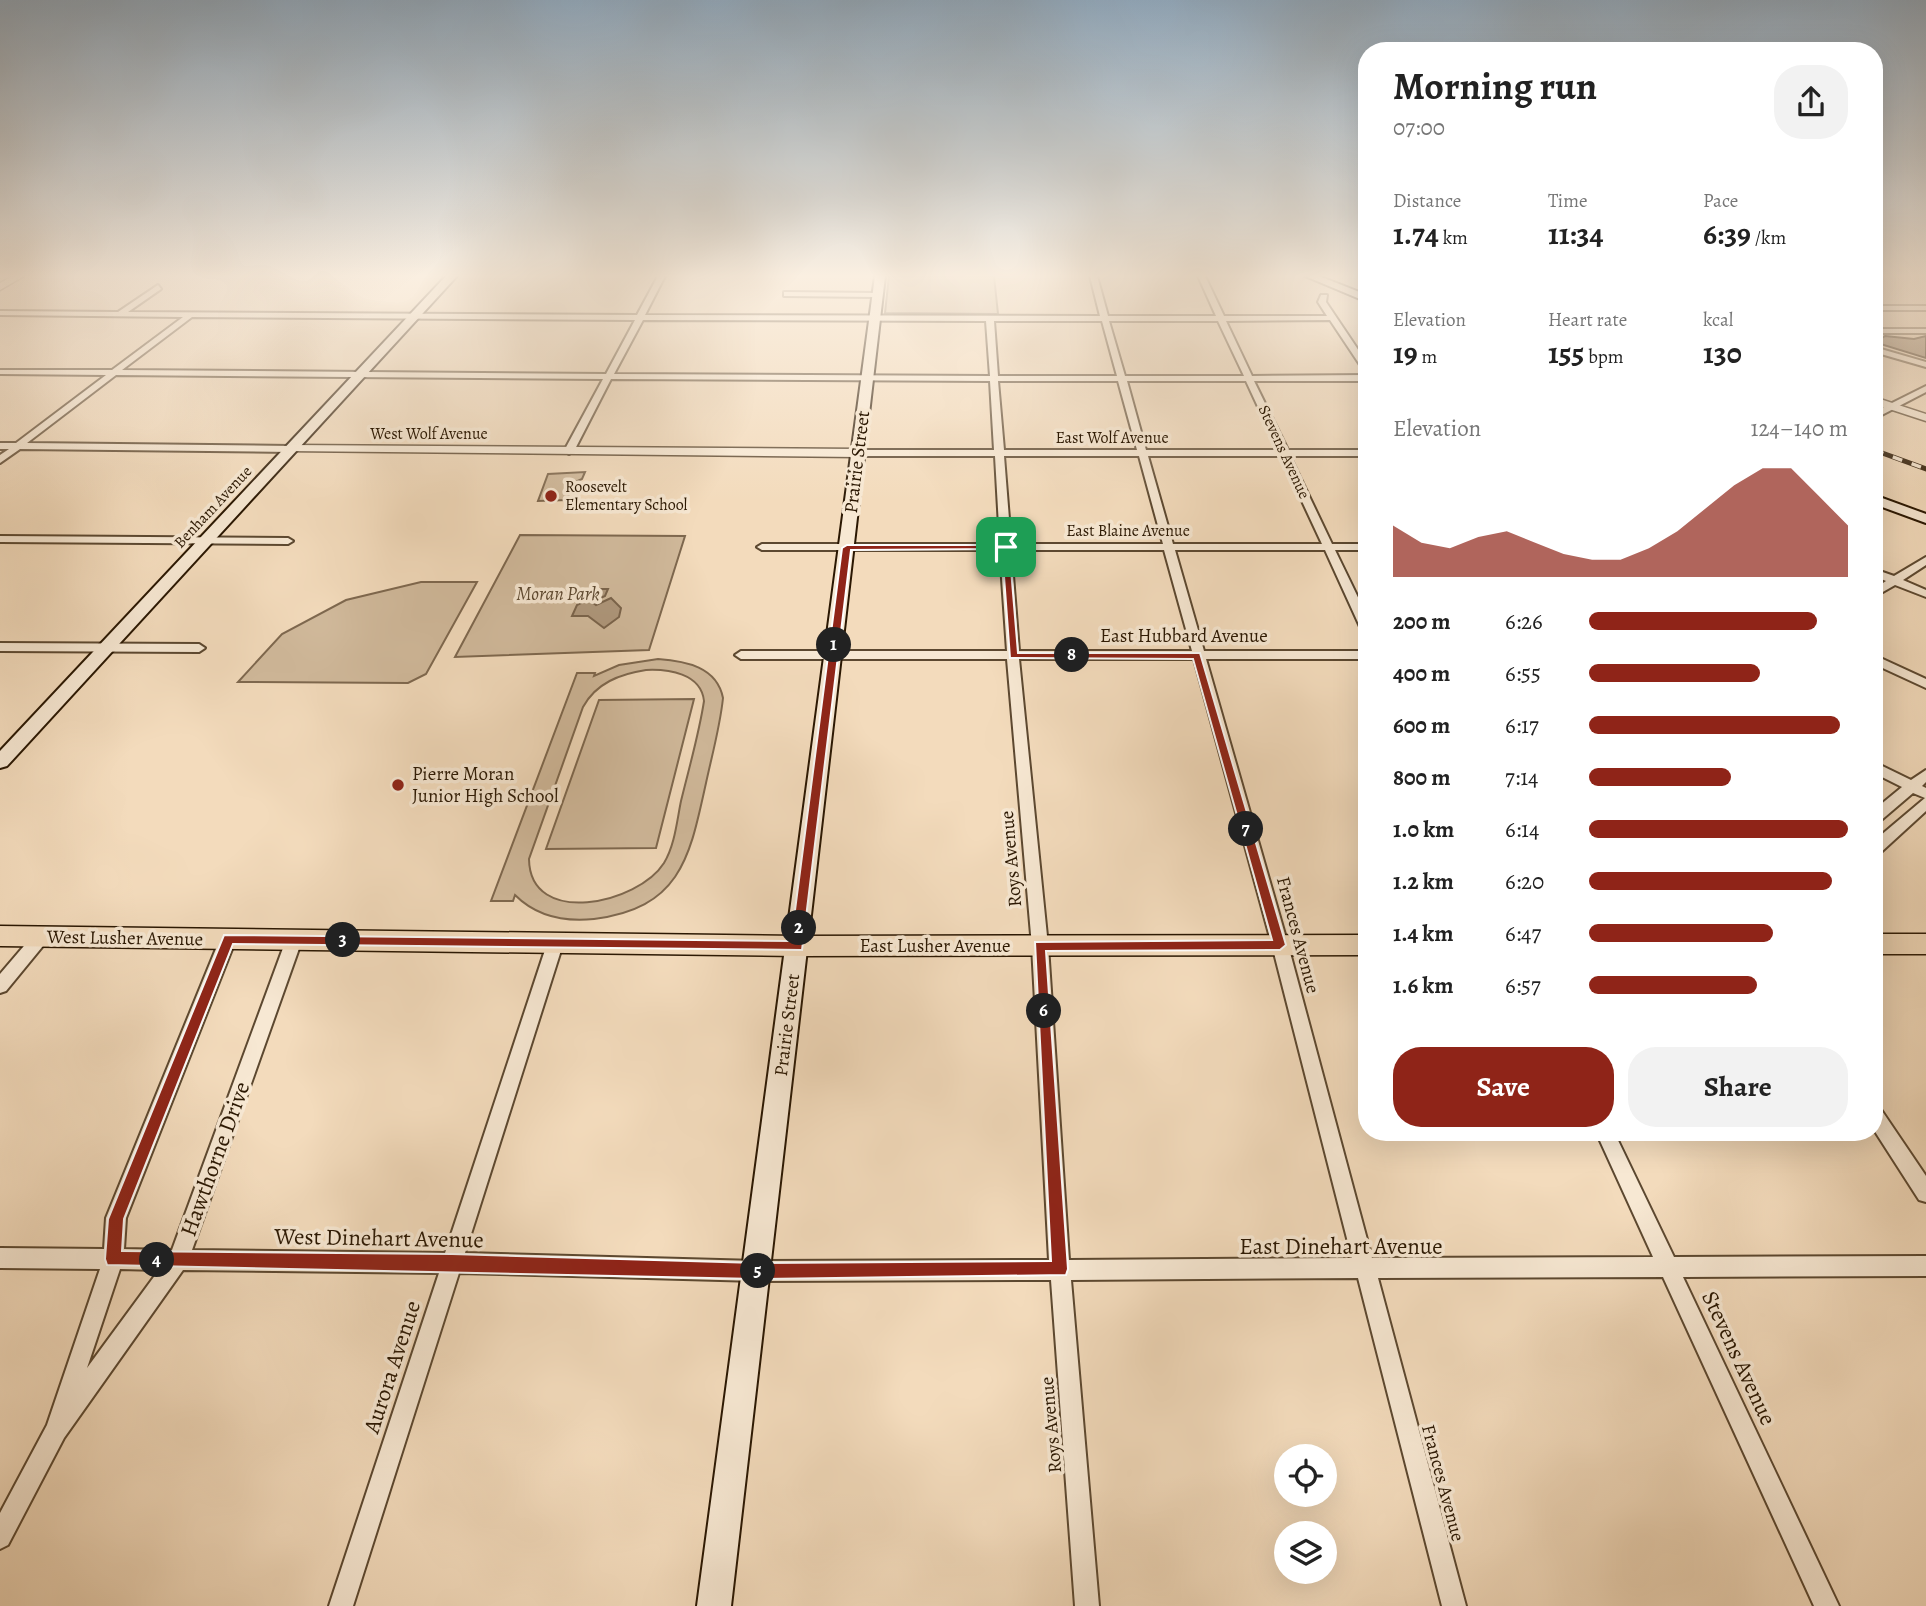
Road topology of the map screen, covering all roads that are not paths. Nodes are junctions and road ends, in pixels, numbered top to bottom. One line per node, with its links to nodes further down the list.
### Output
1 (143, 351): 11 (street)
2 (382, 351): 12 (main road, Benham Avenue)
3 (622, 351): 13 (street)
4 (870, 351): 17 (main road, Prairie Street)
5 (993, 351): 18 (street, Roys Avenue)
6 (1113, 351): 14 (street, Frances Avenue)
7 (1237, 351): 15 (street, Stevens Avenue)
8 (1883, 352): 9 (street)
9 (1926, 365)
10 (0, 372): 11 (street)
11 (114, 373): 12 (street); 25 (street)
12 (360, 375): 13 (street); 26 (main road, Benham Avenue)
13 (608, 377): 17 (street); 27 (street)
14 (1121, 378): 15 (street); 18 (street); 32 (street, Frances Avenue)
15 (1250, 378): 16 (street); 29 (street, Stevens Avenue)
16 (1358, 378)
17 (866, 379): 18 (street); 28 (main road, Prairie Street)
18 (995, 379): 31 (street, Roys Avenue)
19 (1926, 389): 21 (street)
20 (1883, 403): 21 (street)
21 (1894, 407): 22 (street); 23 (street)
22 (1883, 412)
23 (1926, 418)
24 (0, 446): 25 (street, West Wolf Avenue)
25 (18, 446): 26 (street, West Wolf Avenue); 33 (street)
26 (291, 449): 27 (street, West Wolf Avenue); 37 (main road, Benham Avenue)
27 (569, 451): 28 (street, West Wolf Avenue)
28 (858, 453): 31 (street, East Wolf Avenue); 44 (main road, Prairie Street)
29 (1285, 453): 30 (street, East Wolf Avenue); 32 (street, East Wolf Avenue); 42 (street, Stevens Avenue)
30 (1358, 453)
31 (1000, 454): 32 (street, East Wolf Avenue); 40 (street, Roys Avenue)
32 (1143, 454): 41 (street, Frances Avenue)
33 (0, 460)
34 (1883, 502): 35 (main road)
35 (1926, 519)
36 (0, 539): 37 (street)
37 (205, 541): 38 (street); 52 (main road, Benham Avenue)
38 (288, 541)
39 (762, 547): 44 (street, East Blaine Avenue)
40 (1006, 547): 41 (street, East Blaine Avenue); 44 (street, East Blaine Avenue); 57 (street, Roys Avenue)
41 (1168, 547): 42 (street, East Blaine Avenue); 58 (street, Frances Avenue)
42 (1329, 547): 43 (street, East Blaine Avenue); 50 (street, Stevens Avenue)
43 (1358, 547)
44 (847, 548): 56 (main road, Prairie Street)
45 (1926, 560): 47 (street)
46 (1883, 575): 47 (street)
47 (1895, 580): 48 (street); 49 (street)
48 (1883, 588)
49 (1926, 594)
50 (1358, 609)
51 (0, 647): 52 (street)
52 (105, 648): 53 (street); 61 (main road, Benham Avenue)
53 (198, 648)
54 (741, 655): 56 (street, East Hubbard Avenue)
55 (1358, 655): 58 (street, East Hubbard Avenue)
56 (833, 656): 57 (street, East Hubbard Avenue); 78 (main road, Prairie Street)
57 (1013, 656): 58 (street, East Hubbard Avenue); 79 (street, Roys Avenue)
58 (1197, 656): 76 (street, Frances Avenue)
59 (1883, 663): 60 (street)
60 (1926, 684)
61 (0, 762)
62 (1883, 772): 64 (street)
63 (1926, 775): 64 (street)
64 (1912, 787): 65 (street); 67 (street)
65 (1926, 794)
66 (1926, 803): 68 (street)
67 (1883, 811)
68 (1883, 842)
69 (0, 936): 70 (main road, West Lusher Avenue)
70 (41, 937): 71 (main road, West Lusher Avenue); 80 (street)
71 (228, 939): 72 (main road, West Lusher Avenue); 85 (street, Hawthorne Drive)
72 (294, 940): 73 (main road, West Lusher Avenue); 86 (street, Hawthorne Drive)
73 (555, 944): 78 (main road, West Lusher Avenue); 87 (street, Aurora Avenue)
74 (1883, 944): 75 (main road)
75 (1926, 944)
76 (1280, 945): 77 (main road, East Lusher Avenue); 79 (main road, East Lusher Avenue); 92 (street, Frances Avenue)
77 (1358, 945)
78 (797, 946): 79 (main road, East Lusher Avenue); 91 (main road, Prairie Street)
79 (1040, 946): 90 (street, Roys Avenue)
80 (0, 986)
81 (1883, 1128): 83 (street)
82 (1609, 1141): 89 (street, Stevens Avenue)
83 (1926, 1193)
84 (0, 1258): 85 (street, West Dinehart Avenue)
85 (113, 1259): 86 (street, West Dinehart Avenue); 93 (street, Hawthorne Drive)
86 (178, 1260): 87 (street, West Dinehart Avenue); 93 (street, Hawthorne Drive)
87 (452, 1263): 91 (street, West Dinehart Avenue); 95 (street, Aurora Avenue)
88 (1926, 1266): 89 (street, East Dinehart Avenue)
89 (1667, 1267): 92 (street, East Dinehart Avenue); 99 (street, Stevens Avenue)
90 (1060, 1269): 91 (street, East Dinehart Avenue); 92 (street, East Dinehart Avenue); 97 (street, Roys Avenue)
91 (757, 1271): 96 (main road, Prairie Street)
92 (1364, 1271): 98 (street, Frances Avenue)
93 (56, 1430): 94 (street, Hawthorne Drive)
94 (0, 1538)
95 (341, 1606)
96 (714, 1606)
97 (1087, 1606)
98 (1454, 1606)
99 (1827, 1606)

